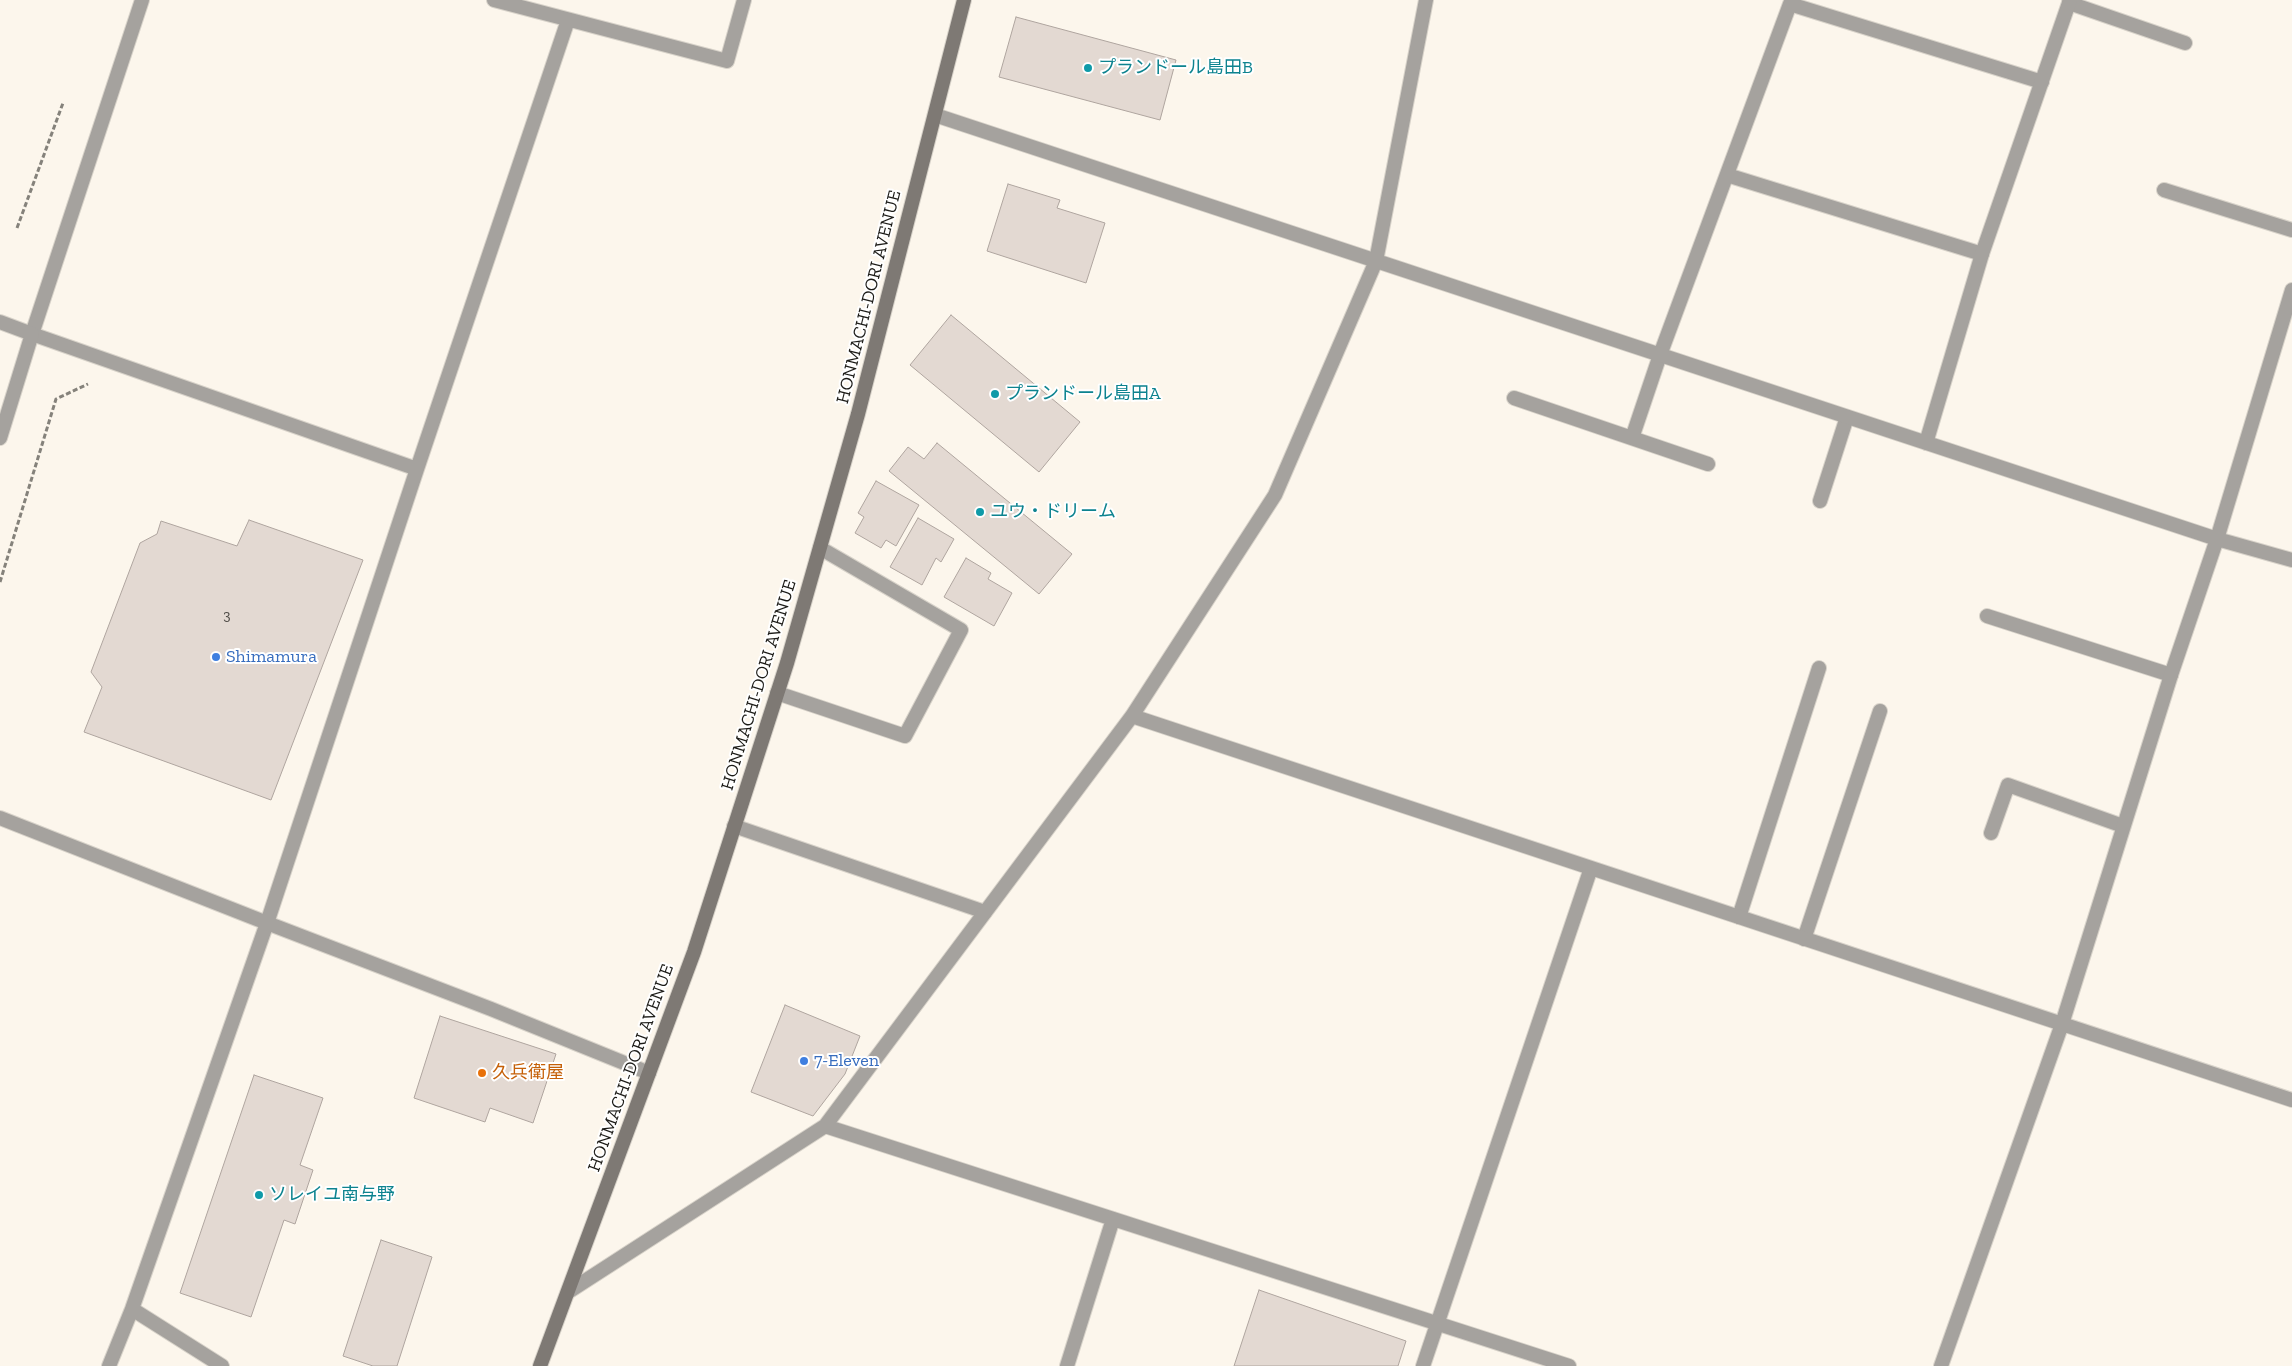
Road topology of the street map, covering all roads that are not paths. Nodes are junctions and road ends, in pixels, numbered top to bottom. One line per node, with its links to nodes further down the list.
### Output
1 (142, 0): 18 (street)
2 (494, 0): 7 (street)
3 (744, 0): 7 (street)
4 (964, 0): 10 (main road, HONMACHI-DORI AVENUE)
5 (1426, 0): 15 (street)
6 (2070, 1): 8 (street); 9 (street)
7 (568, 20): 26 (street)
8 (2185, 43)
9 (2042, 82): 11 (street); 14 (street)
10 (935, 116): 15 (street); 29 (main road, HONMACHI-DORI AVENUE)
11 (1727, 175): 14 (street); 19 (street)
12 (2164, 190): 13 (street)
13 (2292, 230)
14 (1982, 254): 24 (street)
15 (1376, 261): 19 (street); 36 (street)
16 (2292, 290): 28 (street)
17 (0, 322): 18 (street)
18 (32, 334): 22 (street); 26 (street)
19 (1660, 355): 21 (street); 23 (street)
20 (1514, 398): 23 (street)
21 (1847, 417): 24 (street); 27 (street)
22 (0, 438)
23 (1632, 438): 25 (street)
24 (1926, 442): 28 (street)
25 (1708, 464)
26 (417, 469): 44 (street)
27 (1820, 501)
28 (2218, 539): 30 (street); 33 (street)
29 (820, 548): 34 (main road, HONMACHI-DORI AVENUE); 34 (street)
30 (2292, 560)
31 (1987, 616): 33 (street)
32 (1819, 668): 43 (street)
33 (2172, 675): 39 (street)
34 (777, 693): 38 (main road, HONMACHI-DORI AVENUE)
35 (1880, 710): 45 (street)
36 (1132, 716): 41 (street); 42 (street)
37 (0, 818): 44 (street)
38 (734, 826): 42 (street); 47 (main road, HONMACHI-DORI AVENUE)
39 (2123, 826): 40 (street); 46 (street)
40 (1991, 833)
41 (1591, 868): 43 (street); 53 (street)
42 (985, 912): 49 (street)
43 (1739, 917): 45 (street)
44 (267, 923): 47 (street); 52 (street)
45 (1804, 939): 46 (street)
46 (2062, 1024): 48 (street); 60 (street)
47 (649, 1073): 51 (main road, HONMACHI-DORI AVENUE)
48 (2292, 1100)
49 (825, 1126): 50 (street); 51 (street)
50 (1113, 1219): 53 (street); 57 (street)
51 (568, 1292): 56 (main road, HONMACHI-DORI AVENUE)
52 (132, 1308): 54 (street); 55 (street)
53 (1437, 1324): 58 (street); 59 (street)
54 (109, 1366)
55 (222, 1366)
56 (540, 1366)
57 (1067, 1366)
58 (1423, 1366)
59 (1569, 1366)
60 (1941, 1366)

